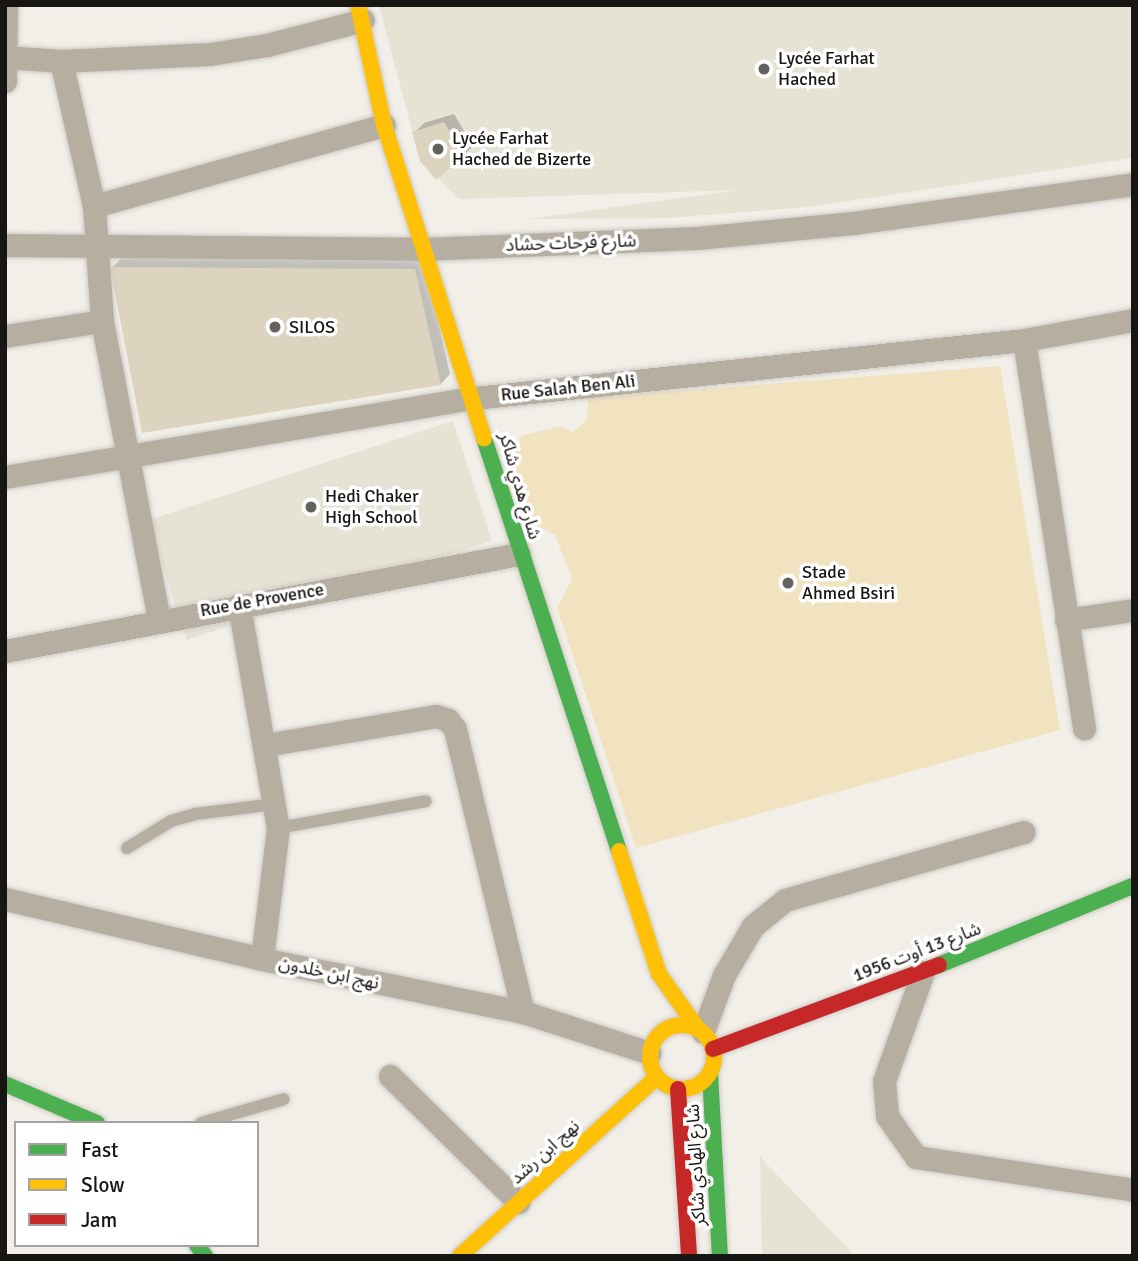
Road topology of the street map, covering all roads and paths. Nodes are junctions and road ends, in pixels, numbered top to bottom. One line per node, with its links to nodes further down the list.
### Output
1 (6, 5): 3 (street)
2 (360, 13): 4 (street); 6 (street, شارع هدي شاكر)
3 (6, 57): 4 (street); 5 (street)
4 (61, 61): 8 (street)
5 (5, 81)
6 (384, 125): 8 (street); 11 (street, شارع هدي شاكر)
7 (1133, 184): 11 (street, شارع فرحات حشاد)
8 (94, 206): 10 (street)
9 (5, 245): 10 (street, شارع فرحات حشاد)
10 (94, 248): 11 (street, شارع فرحات حشاد); 13 (street)
11 (422, 249): 16 (street, شارع هدي شاكر)
12 (1133, 320): 15 (street, Rue Salah Ben Ali)
13 (102, 321): 14 (street); 17 (street)
14 (5, 336)
15 (1024, 340): 16 (street, Rue Salah Ben Ali); 23 (street)
16 (474, 398): 17 (street, Rue Salah Ben Ali); 19 (street, شارع هدي شاكر)
17 (124, 456): 18 (street, Rue Salah Ben Ali); 22 (street)
18 (5, 477)
19 (519, 554): 20 (street, Rue de Provence); 36 (street, شارع هدي شاكر)
20 (239, 605): 22 (street, Rue de Provence); 26 (street)
21 (1133, 610): 23 (street)
22 (159, 619): 24 (street, Rue de Provence)
23 (1066, 620): 25 (street)
24 (5, 651)
25 (1084, 728)
26 (265, 745): 28 (street); 37 (street)
27 (426, 801): 29 (lane)
28 (275, 804): 29 (street); 31 (lane)
29 (278, 828): 34 (street)
30 (1024, 832): 38 (street)
31 (127, 848)
32 (1133, 886): 35 (street, شارع 13 أوت 1956)
33 (5, 899): 34 (street, نهج ابن خلدون)
34 (262, 959): 37 (street, نهج ابن خلدون)
35 (923, 972): 38 (street, شارع 13 أوت 1956); 48 (street)
36 (659, 974): 38 (street); 39 (street)
37 (523, 1012): 39 (street, نهج ابن خلدون)
38 (705, 1037): 39 (street); 40 (street)
39 (652, 1047): 42 (street)
40 (710, 1073): 44 (street); 52 (street, شارع الهادي شاكر)
41 (390, 1076): 49 (street)
42 (657, 1077): 44 (street); 49 (street, نهج ابن رشد)
43 (5, 1084): 46 (street)
44 (678, 1089): 51 (street, شارع الهادي شاكر)
45 (284, 1099): 47 (lane)
46 (92, 1121)
47 (208, 1121)
48 (1133, 1190)
49 (518, 1202): 50 (street, نهج ابن رشد)
50 (472, 1251)
51 (689, 1256)
52 (720, 1256)

